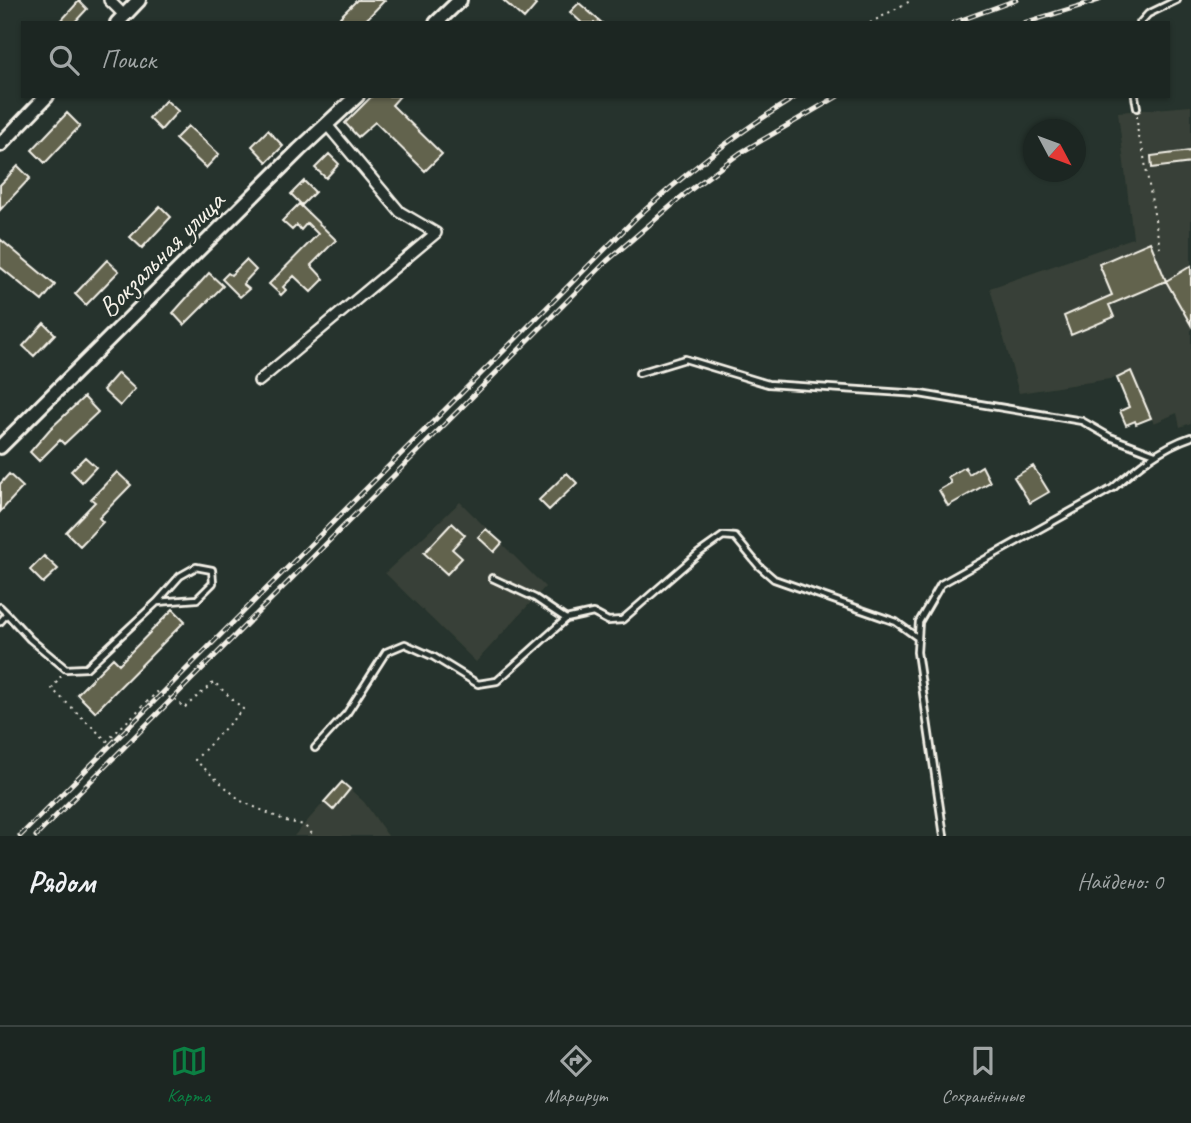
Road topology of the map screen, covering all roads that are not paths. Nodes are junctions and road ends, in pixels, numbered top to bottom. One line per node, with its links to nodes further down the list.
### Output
1 (109, 0): 5 (street)
2 (139, 0): 5 (street)
3 (460, 0): 6 (street)
4 (1177, 0): 7 (lane)
5 (121, 19)
6 (438, 21)
7 (1142, 21)
8 (45, 98): 13 (street)
9 (355, 98): 12 (street, Вокзальная улица)
10 (1135, 98): 11 (lane)
11 (1137, 108)
12 (327, 125): 15 (street); 17 (street, Вокзальная улица)
13 (0, 145)
14 (639, 373): 18 (lane)
15 (259, 381)
16 (1191, 437): 18 (lane)
17 (0, 447)
18 (1155, 455): 25 (lane)
19 (492, 578): 23 (lane)
20 (157, 602): 20 (lane); 22 (lane)
21 (0, 607): 22 (lane)
22 (7, 614): 24 (lane)
23 (566, 619): 25 (lane); 26 (lane)
24 (0, 622)
25 (918, 638): 27 (lane)
26 (315, 748)
27 (944, 836)

